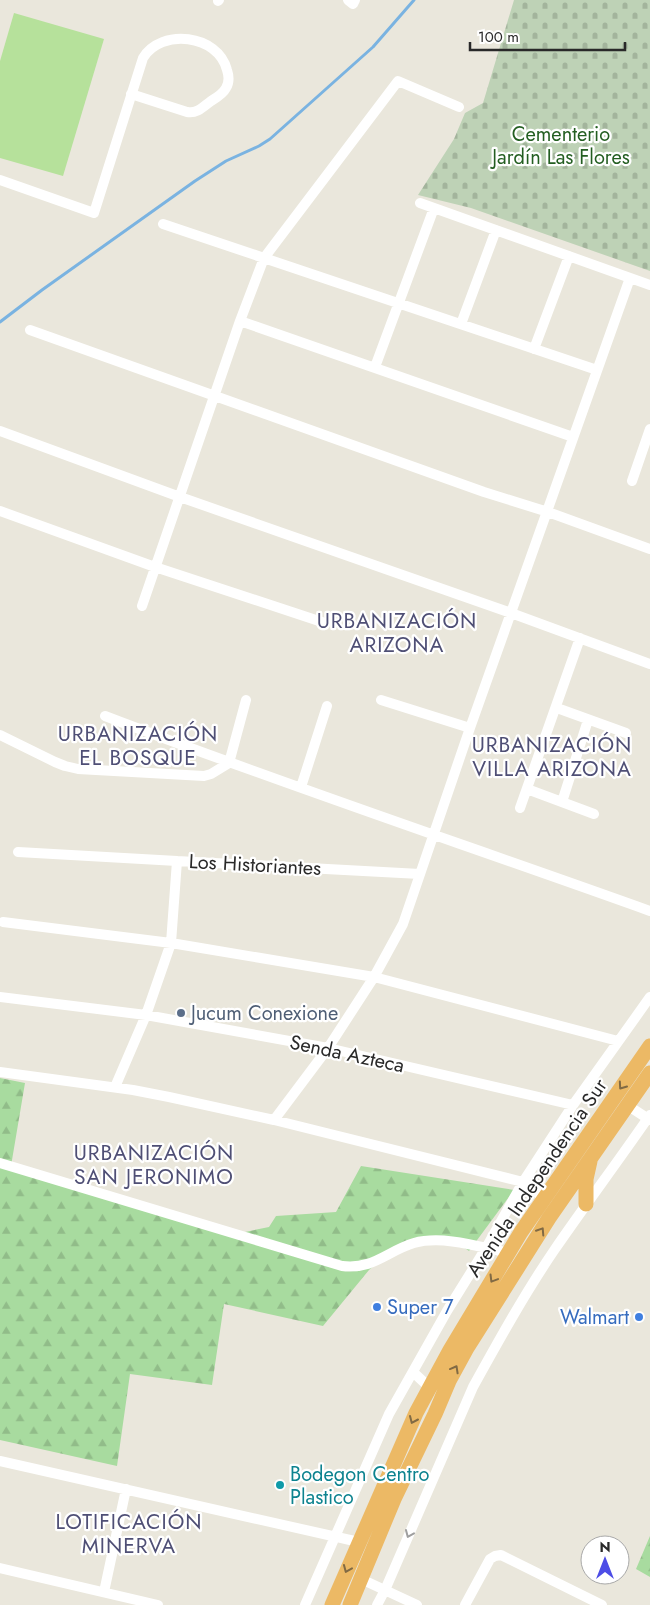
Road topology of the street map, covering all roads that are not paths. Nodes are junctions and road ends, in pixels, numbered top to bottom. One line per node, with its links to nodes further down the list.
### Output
1 (348, 0): 2 (street)
2 (355, 0)
3 (131, 94): 3 (street); 5 (street)
4 (460, 107): 11 (street)
5 (0, 180)
6 (420, 203): 7 (street)
7 (434, 208): 9 (street); 14 (street)
8 (163, 224): 11 (street)
9 (496, 230): 10 (street); 16 (street)
10 (568, 256): 12 (street); 18 (street)
11 (264, 258): 14 (street); 15 (street)
12 (630, 278): 13 (street); 20 (street)
13 (650, 285)
14 (399, 303): 16 (street); 19 (street)
15 (240, 321): 19 (street); 21 (street)
16 (461, 324): 18 (street)
17 (30, 330): 21 (street)
18 (534, 349): 20 (street)
19 (375, 367): 24 (street)
20 (597, 370): 24 (street)
21 (215, 396): 26 (street); 28 (street)
22 (650, 429): 25 (street)
23 (0, 431): 26 (street)
24 (573, 437): 28 (street)
25 (632, 481)
26 (180, 497): 30 (street); 32 (street)
27 (0, 511): 30 (street)
28 (548, 512): 29 (street); 32 (street)
29 (650, 549)
30 (155, 567): 31 (street); 33 (street)
31 (142, 606)
32 (510, 613): 34 (street); 42 (street)
33 (322, 622)
34 (580, 638): 35 (street); 39 (street)
35 (650, 664)
36 (246, 700): 45 (street)
37 (381, 700): 42 (street)
38 (327, 706): 46 (street)
39 (557, 708): 41 (street); 47 (street)
40 (105, 716): 45 (street)
41 (588, 720): 43 (street); 48 (street)
42 (470, 728): 51 (street)
43 (626, 733)
44 (0, 735): 45 (street)
45 (229, 763): 46 (street)
46 (301, 787): 51 (street)
47 (527, 789): 48 (street); 49 (street)
48 (562, 802): 50 (street)
49 (520, 808)
50 (594, 814)
51 (434, 834): 54 (street); 55 (street)
52 (18, 852): 53 (street)
53 (178, 861): 54 (street, Los Historiantes); 57 (street, Los Historiantes)
54 (420, 874): 58 (street)
55 (650, 911)
56 (3, 922): 57 (street)
57 (171, 942): 58 (street); 61 (street, Los Historiantes)
58 (374, 977): 62 (street); 64 (street)
59 (0, 997): 61 (street, Senda Azteca)
60 (650, 997): 62 (street)
61 (146, 1015): 64 (street, Senda Azteca); 67 (street, Los Historiantes)
62 (618, 1042): 68 (street)
63 (650, 1046): 75 (highway, Avenida Independencia Sur, one-way to 75)
64 (328, 1048): 68 (street, Senda Azteca); 71 (street)
65 (0, 1072): 67 (street)
66 (650, 1073): 69 (highway, Avenida Independencia Sur)
67 (115, 1087): 71 (street)
68 (573, 1105): 74 (street)
69 (627, 1106): 70 (street); 72 (highway, Avenida Independencia Sur)
70 (649, 1118): 76 (street)
71 (274, 1120): 74 (street)
72 (592, 1155): 76 (highway); 86 (highway, Avenida Independencia Sur, one-way to 72)
73 (0, 1163): 77 (street)
74 (523, 1182): 75 (street); 77 (street)
75 (544, 1198): 78 (highway, Avenida Independencia Sur)
76 (586, 1204): 87 (street, one-way to 87)
77 (486, 1248): 78 (street); 79 (street)
78 (508, 1253): 80 (highway, Avenida Independencia Sur, one-way to 80)
79 (413, 1372): 80 (street); 83 (street)
80 (429, 1387): 84 (highway, Avenida Independencia Sur, one-way to 84)
81 (0, 1461): 82 (street)
82 (126, 1488): 83 (street); 88 (street)
83 (336, 1536): 84 (street); 90 (street)
84 (359, 1542): 91 (highway, Avenida Independencia Sur, one-way to 91)
85 (0, 1568): 88 (street)
86 (361, 1579): 87 (street); 92 (highway, Avenida Independencia Sur)
87 (385, 1590): 93 (street); 94 (street)
88 (104, 1592): 89 (street)
89 (158, 1605)
90 (305, 1605)
91 (332, 1605)
92 (350, 1605)
93 (376, 1605)
94 (417, 1605)
95 (465, 1605): 96 (street)
96 (602, 1605)

